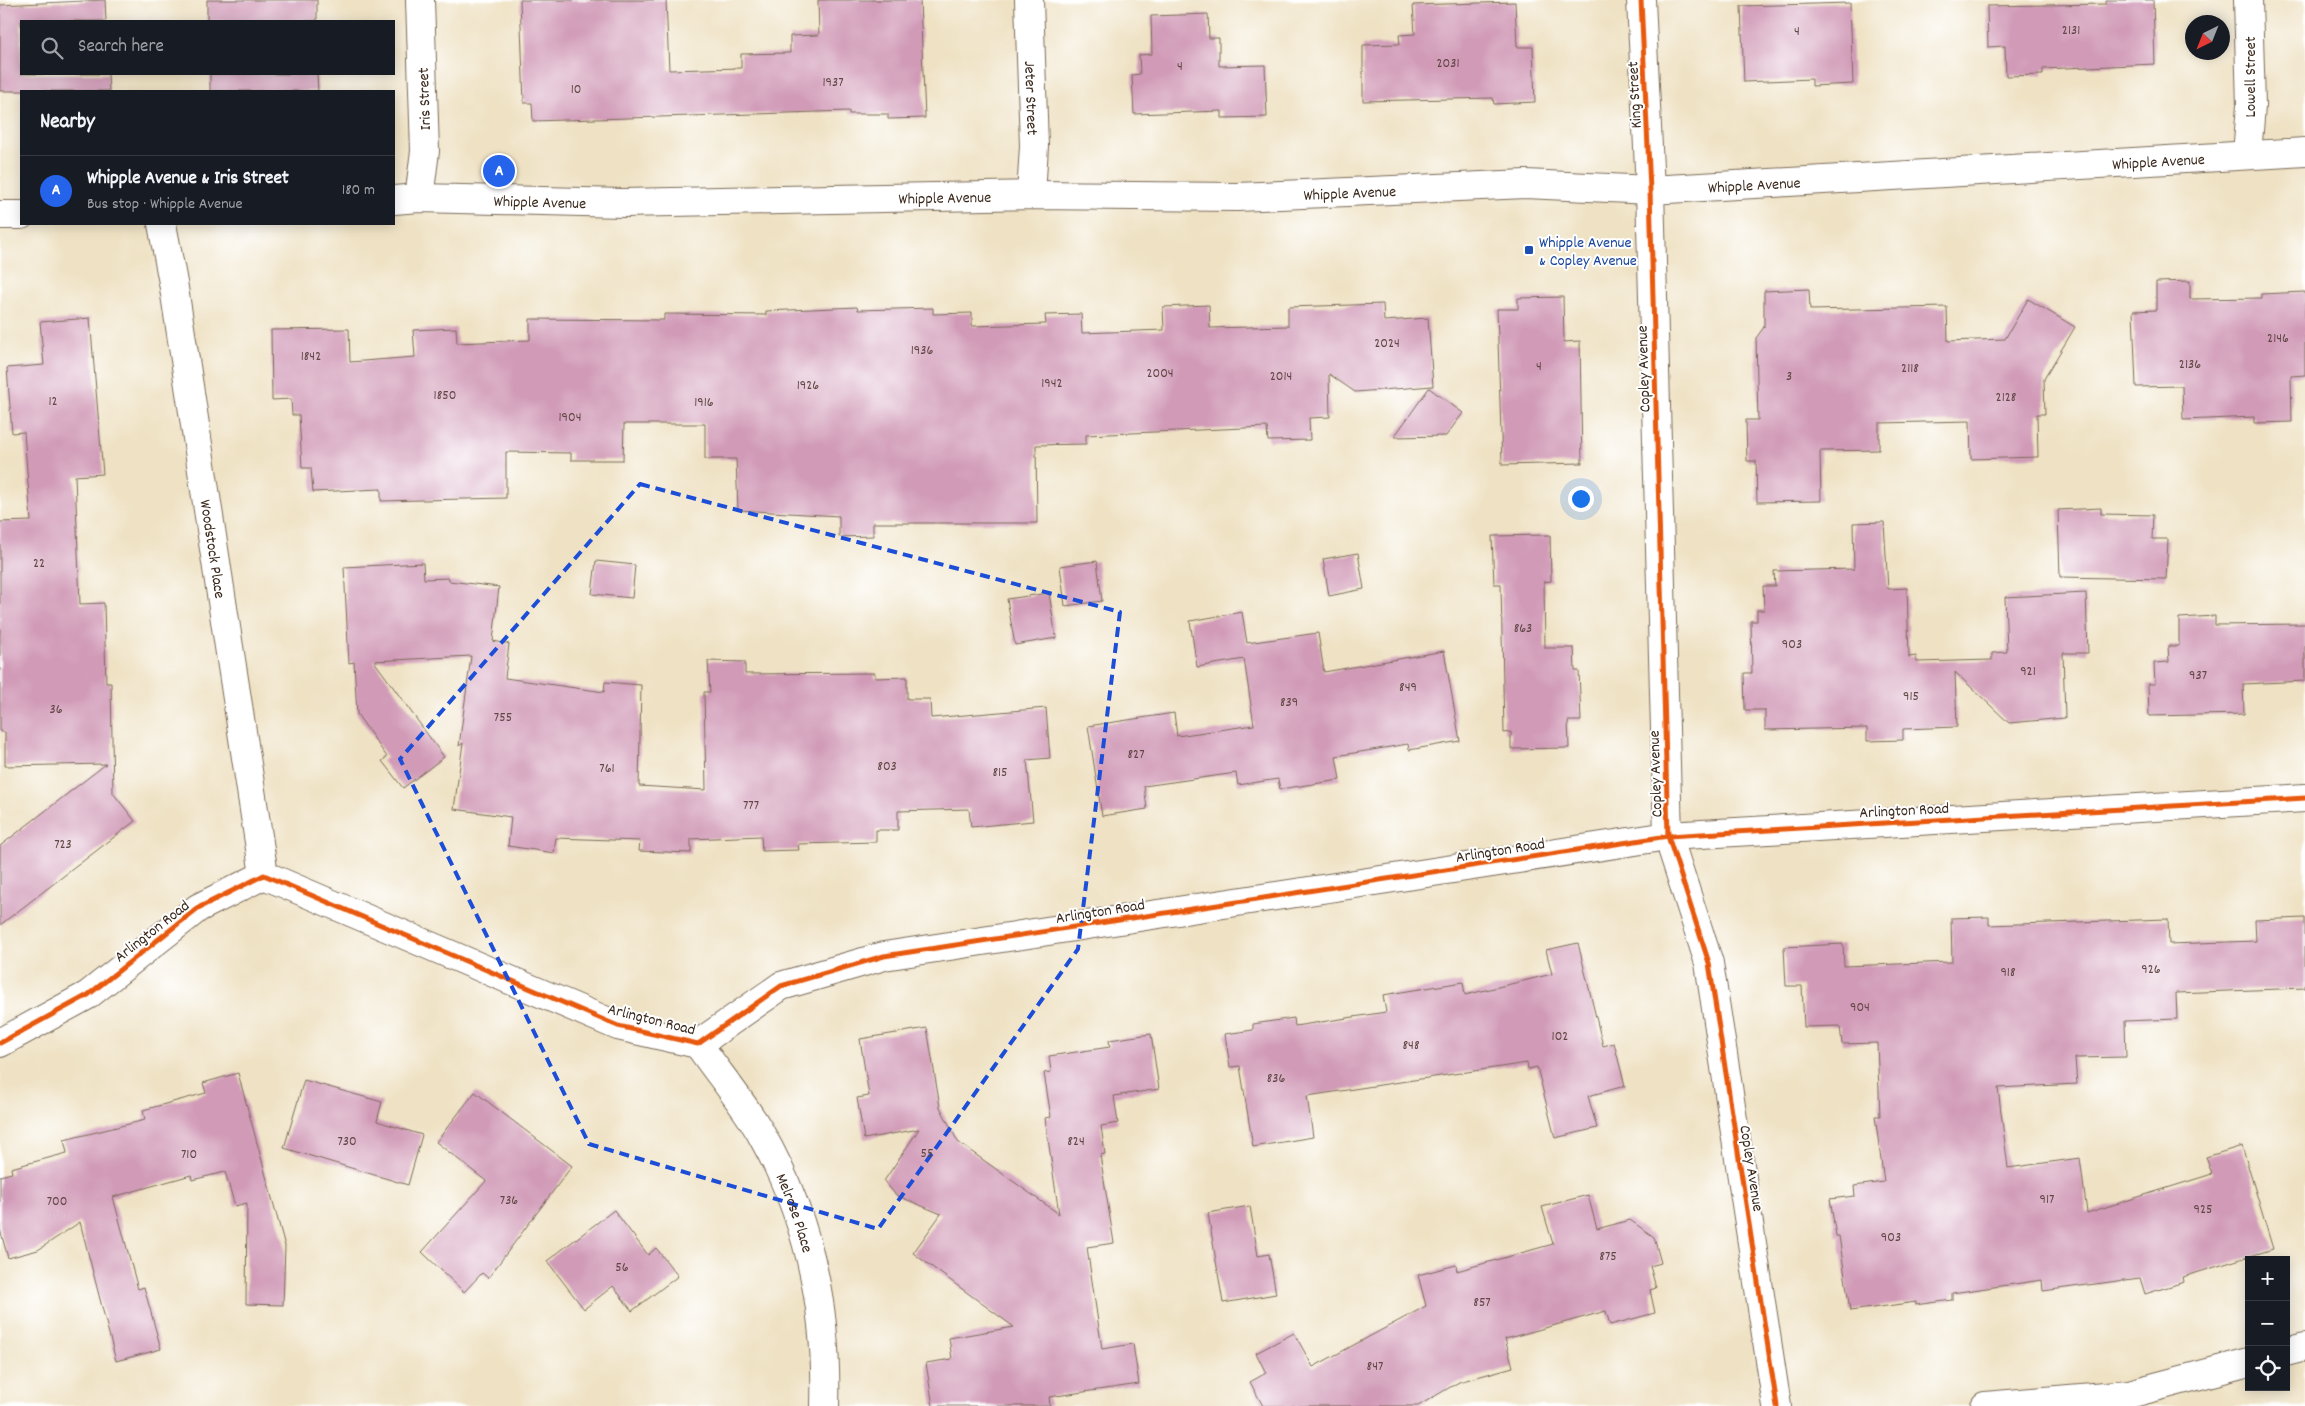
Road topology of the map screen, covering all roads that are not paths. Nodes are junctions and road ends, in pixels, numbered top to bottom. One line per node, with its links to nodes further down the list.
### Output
1 (420, 0): 9 (street, Iris Street)
2 (1030, 0): 8 (street, Jeter Street)
3 (1641, 0): 7 (street, King Street)
4 (2248, 0): 6 (street, Lowell Street)
5 (2305, 152): 6 (street, Whipple Avenue)
6 (2247, 154): 7 (street, Whipple Avenue)
7 (1650, 190): 8 (street, Whipple Avenue); 14 (street, Copley Avenue)
8 (1031, 195): 9 (street, Whipple Avenue)
9 (406, 199)
10 (0, 215): 11 (street)
11 (20, 215)
12 (162, 225): 15 (street, Woodstock Place)
13 (2305, 798): 14 (street, Arlington Road)
14 (1668, 836): 17 (street, Arlington Road); 22 (street, Copley Avenue)
15 (264, 875): 16 (street, Arlington Road); 17 (street, Arlington Road)
16 (0, 1043)
17 (698, 1044): 21 (street, Melrose Place)
18 (2305, 1347): 19 (street)
19 (2290, 1351)
20 (2245, 1363): 23 (street)
21 (825, 1406)
22 (1777, 1406)
23 (1986, 1406)

